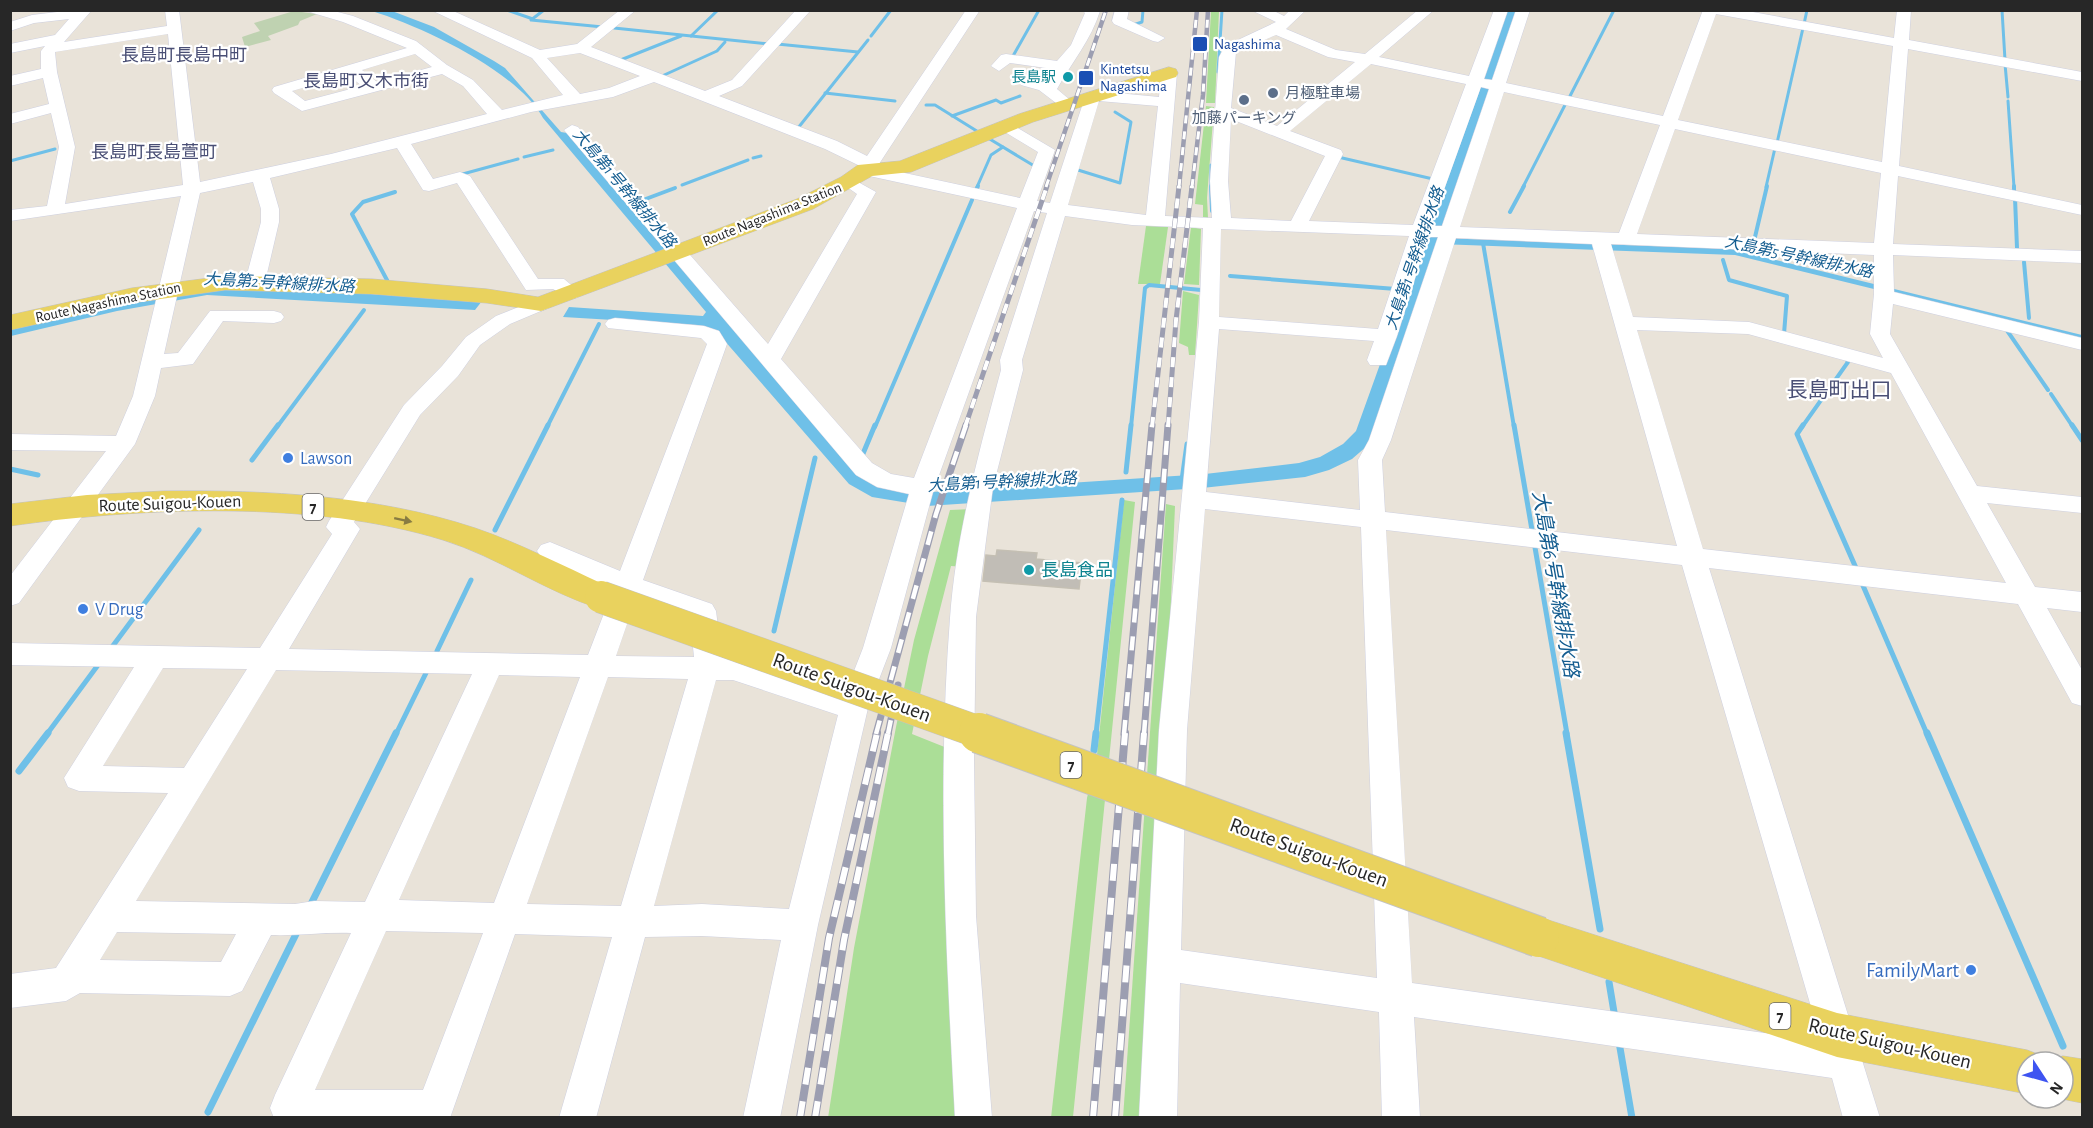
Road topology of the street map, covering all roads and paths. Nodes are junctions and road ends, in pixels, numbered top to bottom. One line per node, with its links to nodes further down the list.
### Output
1 (172, 10): 21 (street)
2 (310, 10): 27 (street)
3 (438, 10): 28 (street)
4 (629, 10): 25 (street)
5 (804, 10): 44 (street)
6 (973, 10): 60 (street)
7 (1089, 10): 32 (street)
8 (1122, 10): 22 (street)
9 (1258, 10): 19 (street)
10 (1299, 10): 19 (street)
11 (1427, 10): 29 (street)
12 (1501, 10): 41 (street)
13 (1523, 10): 41 (street)
14 (1710, 10): 54 (street)
15 (1716, 10): 23 (street)
16 (1904, 10): 23 (street)
17 (102, 11): 18 (street)
18 (83, 13): 20 (street); 24 (street)
19 (1282, 26): 29 (street); 51 (street)
20 (10, 27)
21 (173, 29): 24 (street); 62 (street)
22 (1158, 38)
23 (1901, 44): 37 (street); 59 (street)
24 (53, 46): 26 (street); 30 (street); 35 (street)
25 (581, 48): 28 (street); 38 (street)
26 (10, 49)
27 (418, 49): 33 (street); 34 (street)
28 (538, 55): 50 (street)
29 (1369, 59): 41 (street); 57 (street)
30 (10, 60)
31 (999, 66): 32 (street)
32 (1062, 66): 43 (street)
33 (351, 69): 42 (street); 42 (street)
34 (443, 69): 42 (street); 52 (street)
35 (49, 72): 39 (street); 46 (street)
36 (1169, 73): 45 (main road, Route Nagashima Station); 47 (street)
37 (2082, 76)
38 (653, 77): 44 (street); 50 (street)
39 (10, 81)
40 (1026, 82): 43 (street)
41 (1487, 84): 54 (street); 71 (street); 71 (street)
42 (374, 88)
43 (1048, 91): 48 (street)
44 (705, 96): 60 (street)
45 (1094, 97): 47 (street); 48 (main road, Route Nagashima Station); 64 (street)
46 (57, 100): 49 (street); 53 (street); 66 (street)
47 (1167, 102): 68 (street)
48 (1067, 104): 55 (main road, Route Nagashima Station)
49 (10, 106)
50 (538, 106): 52 (street)
51 (1224, 111): 57 (street); 69 (street)
52 (498, 116): 58 (street)
53 (10, 119)
54 (1669, 122): 59 (street); 72 (street)
55 (1006, 126): 60 (main road, Route Nagashima Station); 63 (street)
56 (572, 130): 74 (street)
57 (1279, 132): 70 (street)
58 (402, 143): 61 (street); 78 (street)
59 (1890, 169): 65 (street); 73 (street)
60 (862, 172): 63 (street); 74 (main road, Route Nagashima Station); 91 (street)
61 (260, 174): 62 (street); 76 (street)
62 (190, 190): 66 (street); 79 (street)
63 (1028, 205): 64 (street); 98 (street)
64 (1058, 210): 68 (street); 136 (street)
65 (2082, 210)
66 (55, 212): 67 (street)
67 (10, 216)
68 (1155, 221): 69 (street)
69 (1217, 224): 70 (street); 82 (street)
70 (1297, 227): 71 (street)
71 (1438, 235): 72 (street); 87 (street); 102 (street)
72 (1608, 243): 73 (street); 84 (street)
73 (1883, 249): 75 (street); 77 (street)
74 (677, 253): 78 (main road, Route Nagashima Station); 86 (street)
75 (2082, 257)
76 (255, 282): 79 (main road, Route Nagashima Station); 80 (main road, Route Nagashima Station)
77 (1884, 292): 89 (street); 93 (street)
78 (571, 293): 80 (main road, Route Nagashima Station)
79 (166, 295): 83 (main road, Route Nagashima Station); 92 (street)
80 (541, 304): 103 (street)
81 (274, 316): 92 (street)
82 (1209, 322): 87 (street); 96 (street)
83 (10, 323)
84 (1624, 323): 93 (street); 106 (street)
85 (615, 324): 88 (street)
86 (744, 334): 88 (street); 91 (street)
87 (1387, 336): 90 (street)
88 (719, 343): 107 (street)
89 (2082, 344)
90 (1378, 360)
91 (770, 361): 98 (street)
92 (152, 362): 95 (street)
93 (1900, 369): 97 (street)
94 (10, 442): 95 (street)
95 (124, 444): 101 (street)
96 (1194, 487): 102 (street); 126 (street)
97 (1969, 492): 99 (street); 108 (street)
98 (920, 497): 118 (street)
99 (2082, 505)
100 (10, 515): 101 (main road, Route Suigou-Kouen / 7)
101 (71, 515): 103 (main road, Route Suigou-Kouen / 7); 104 (main road, Route Suigou-Kouen / 7); 109 (street)
102 (1371, 520): 106 (street); 129 (street)
103 (344, 522): 107 (main road, Route Suigou-Kouen / 7); 113 (street)
104 (10, 531)
105 (550, 551): 107 (street)
106 (1693, 558): 108 (street); 130 (street)
107 (614, 591): 115 (street); 116 (street); 130 (main road, Route Suigou-Kouen / 7, bridge)
108 (2027, 595): 110 (street); 117 (street)
109 (10, 596)
110 (2082, 602)
111 (10, 654): 112 (street)
112 (155, 657): 113 (street); 119 (street)
113 (268, 659): 114 (street); 119 (street)
114 (490, 665): 115 (street); 121 (street)
115 (597, 667): 116 (street); 122 (street)
116 (705, 669): 118 (street); 124 (street)
117 (2082, 695)
118 (854, 709): 125 (street)
119 (191, 781): 120 (street)
120 (108, 916): 123 (street); 127 (street)
121 (375, 917): 122 (street); 123 (street); 132 (street)
122 (505, 918): 124 (street); 133 (street)
123 (262, 919): 127 (street)
124 (634, 922): 125 (street); 134 (street)
125 (801, 925): 135 (street)
126 (1164, 963): 129 (street); 137 (street)
127 (71, 976): 128 (street)
128 (10, 991)
129 (1396, 998): 130 (street); 138 (street)
130 (1841, 1048): 131 (main road, Route Suigou-Kouen / 7); 139 (street)
131 (2015, 1070)
132 (286, 1113): 133 (street)
133 (432, 1113)
134 (578, 1118)
135 (762, 1118)
136 (974, 1118)
137 (1158, 1118)
138 (1401, 1118)
139 (1862, 1118)

